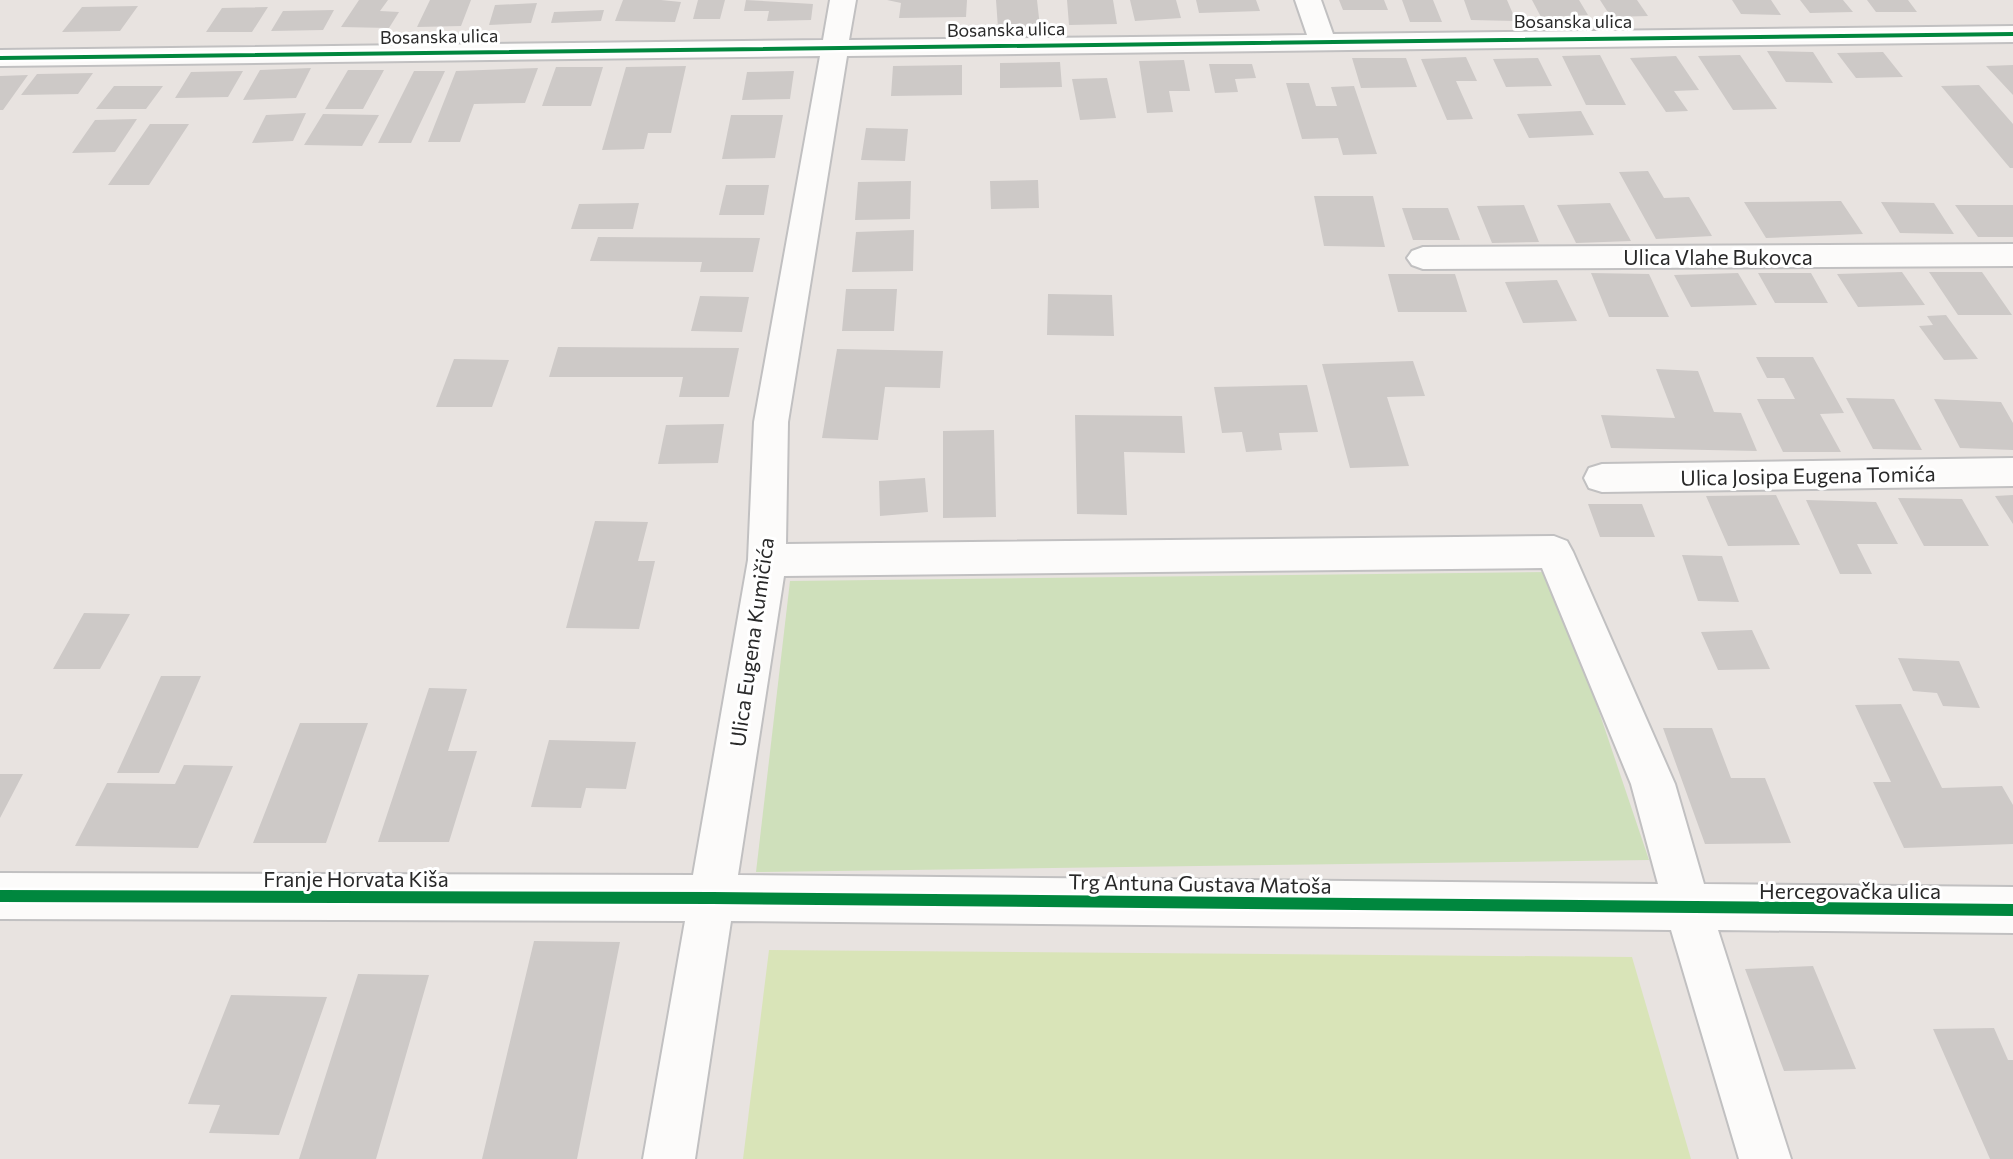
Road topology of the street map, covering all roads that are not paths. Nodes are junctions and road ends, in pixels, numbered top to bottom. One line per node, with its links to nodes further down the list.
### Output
1 (843, 0): 5 (street, Ulica Eugena Kumičića)
2 (1308, 0): 4 (street)
3 (2013, 34): 4 (street, Bosanska ulica)
4 (1322, 41): 5 (street, Bosanska ulica)
5 (835, 50): 6 (street, Bosanska ulica); 11 (street, Ulica Eugena Kumičića)
6 (0, 58)
7 (2013, 254): 8 (street, Ulica Vlahe Bukovca)
8 (1423, 258)
9 (2013, 472): 10 (street, Ulica Josipa Eugena Tomića)
10 (1602, 478)
11 (767, 560): 13 (street, Ulica Eugena Kumičića); 14 (street)
12 (0, 896): 13 (street, Franje Horvata Kiša)
13 (712, 898): 14 (street, Trg Antuna Gustava Matoša); 16 (street, Ulica Eugena Kumičića)
14 (1688, 908): 15 (street, Hercegovačka ulica); 17 (street)
15 (2013, 911)
16 (669, 1159)
17 (1765, 1159)

